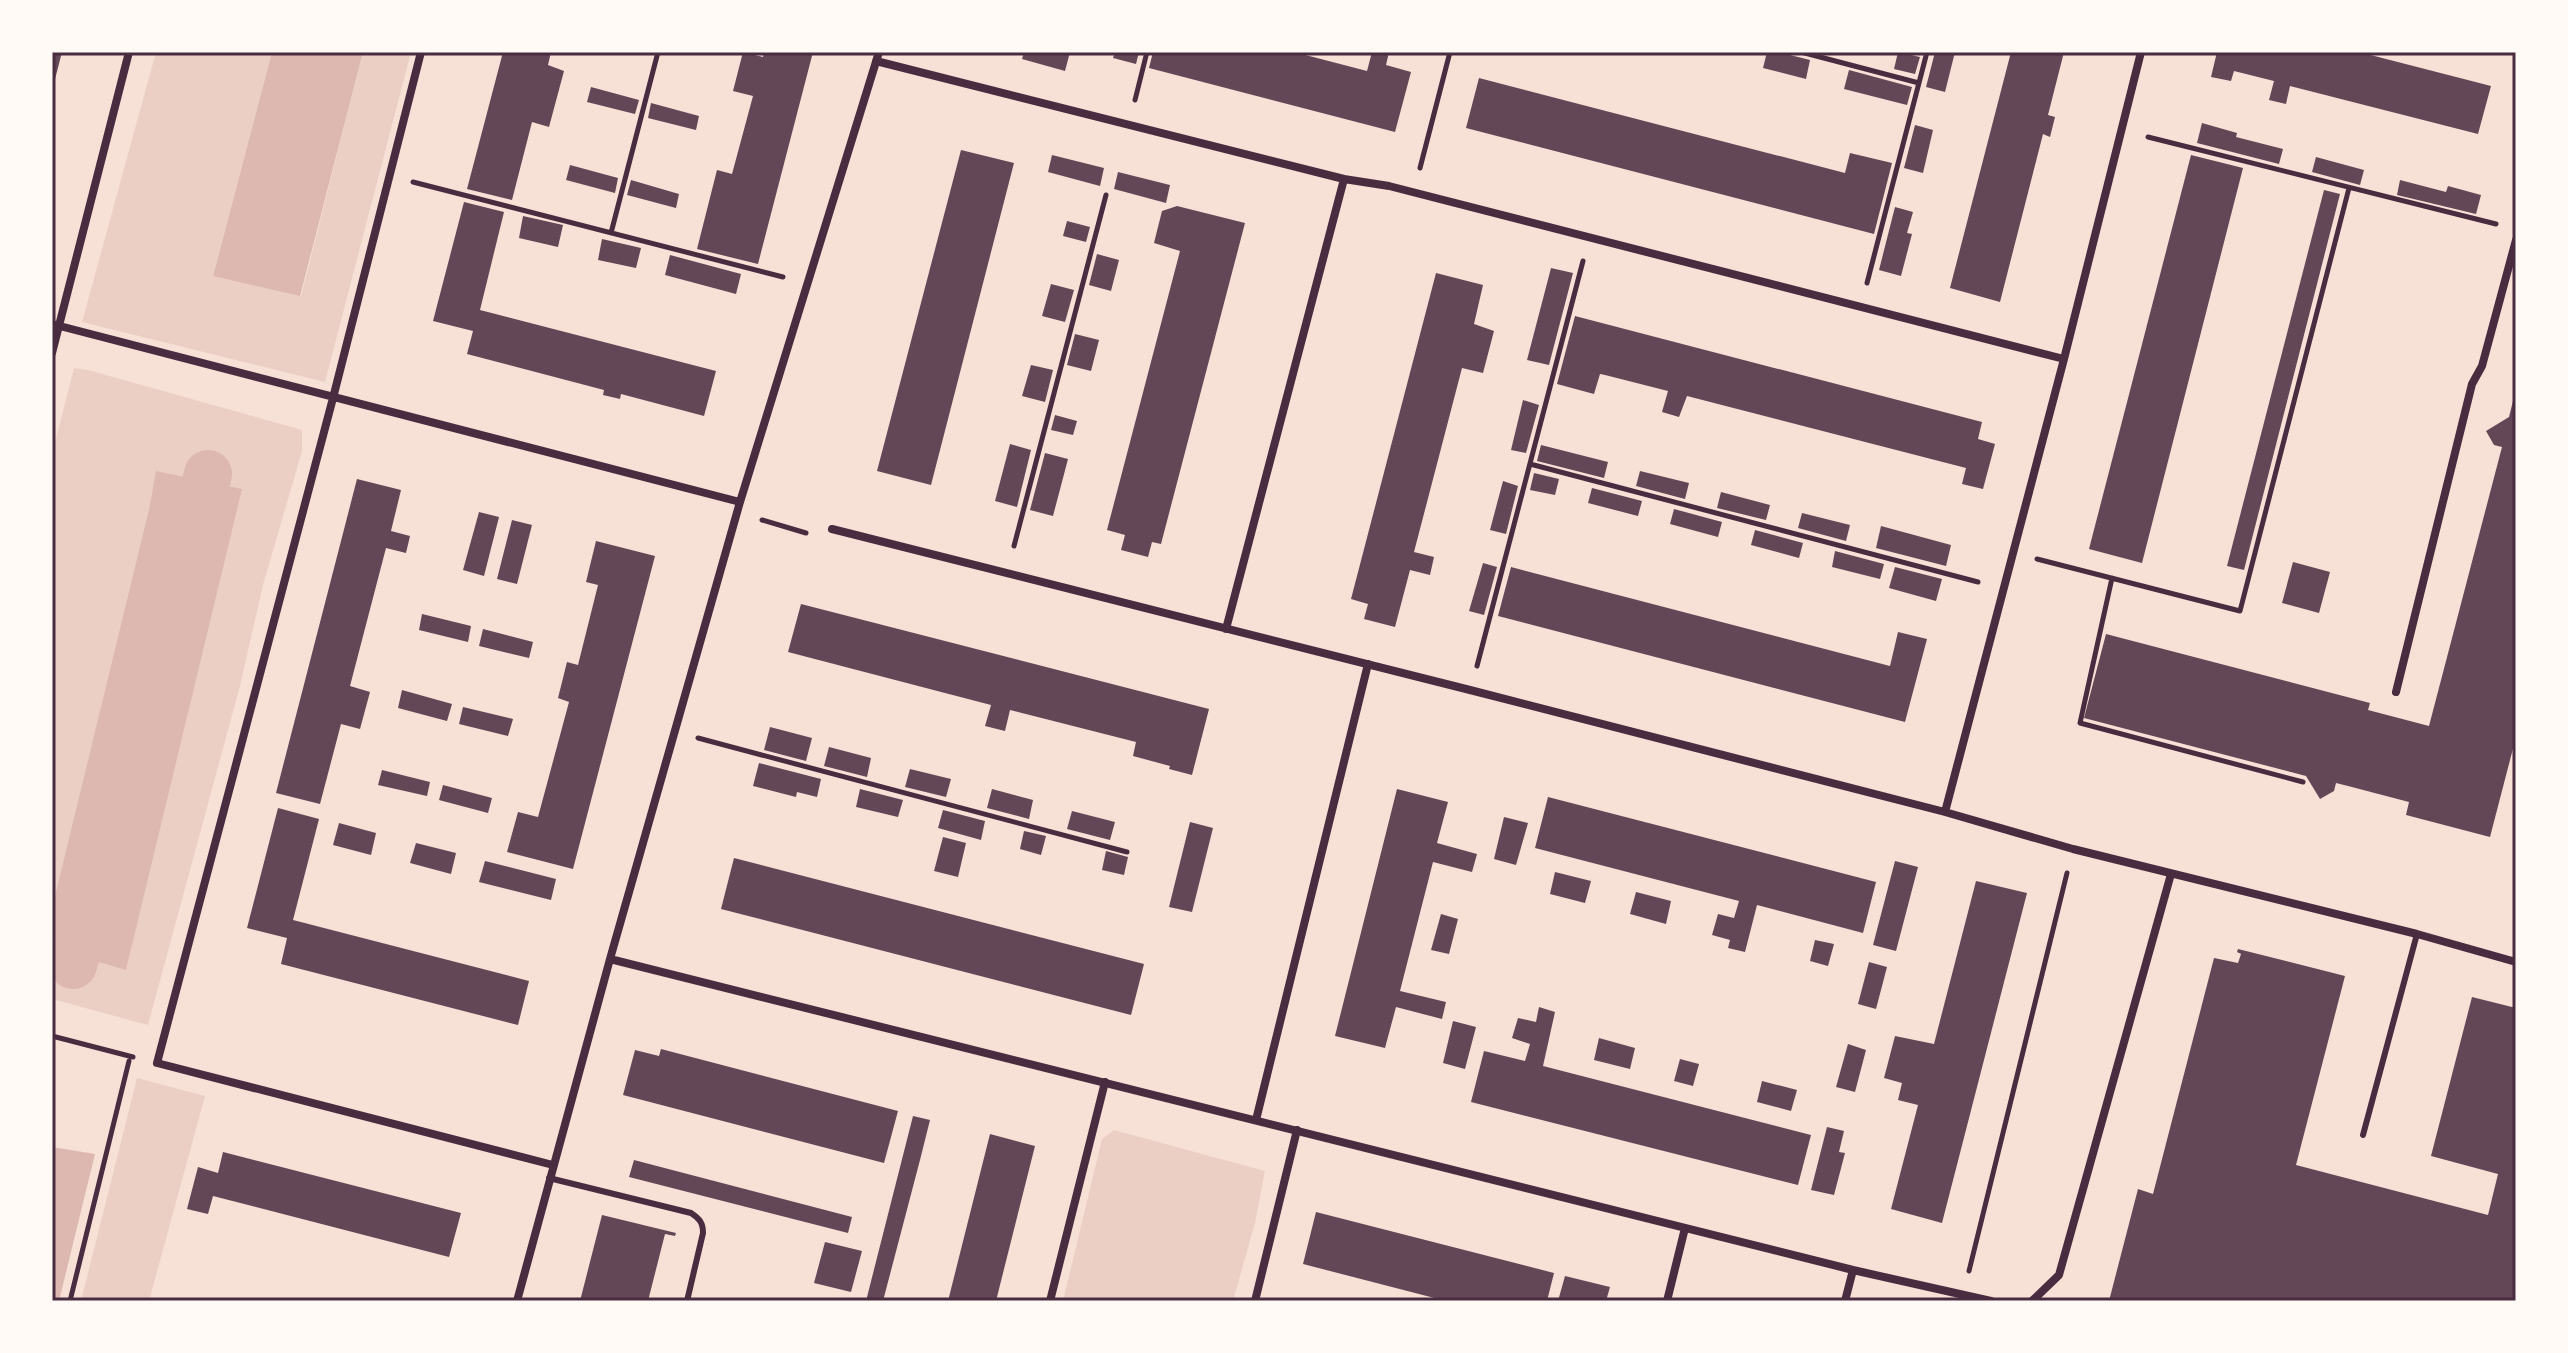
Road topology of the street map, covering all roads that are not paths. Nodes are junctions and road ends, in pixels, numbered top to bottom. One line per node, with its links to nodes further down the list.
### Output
1 (129, 52): 7 (street)
2 (421, 52): 10 (street)
3 (2141, 52): 9 (street)
4 (878, 56): 5 (street); 11 (street)
5 (1344, 179): 9 (street); 13 (street)
6 (2516, 240): 15 (street)
7 (56, 325): 8 (street); 10 (street)
8 (52, 353)
9 (2064, 359): 16 (street)
10 (333, 398): 11 (street); 25 (street)
11 (740, 502): 19 (street)
12 (832, 529): 13 (street)
13 (1226, 629): 14 (street)
14 (1368, 664): 16 (street); 22 (street)
15 (2396, 692)
16 (1945, 812): 17 (street)
17 (2171, 874): 18 (street); 36 (street)
18 (2417, 934): 20 (street); 24 (lane)
19 (610, 959): 21 (street); 25 (street)
20 (2516, 962)
21 (1105, 1082): 22 (street); 31 (street)
22 (1256, 1120): 23 (street)
23 (1297, 1130): 27 (street); 32 (street)
24 (2363, 1135)
25 (553, 1165): 26 (street)
26 (549, 1178): 29 (street); 30 (lane)
27 (1685, 1228): 28 (street); 33 (street)
28 (1853, 1270): 34 (street); 35 (street)
29 (517, 1301)
30 (687, 1301)
31 (1050, 1301)
32 (1255, 1301)
33 (1667, 1301)
34 (1845, 1301)
35 (1991, 1301)
36 (2032, 1301)

